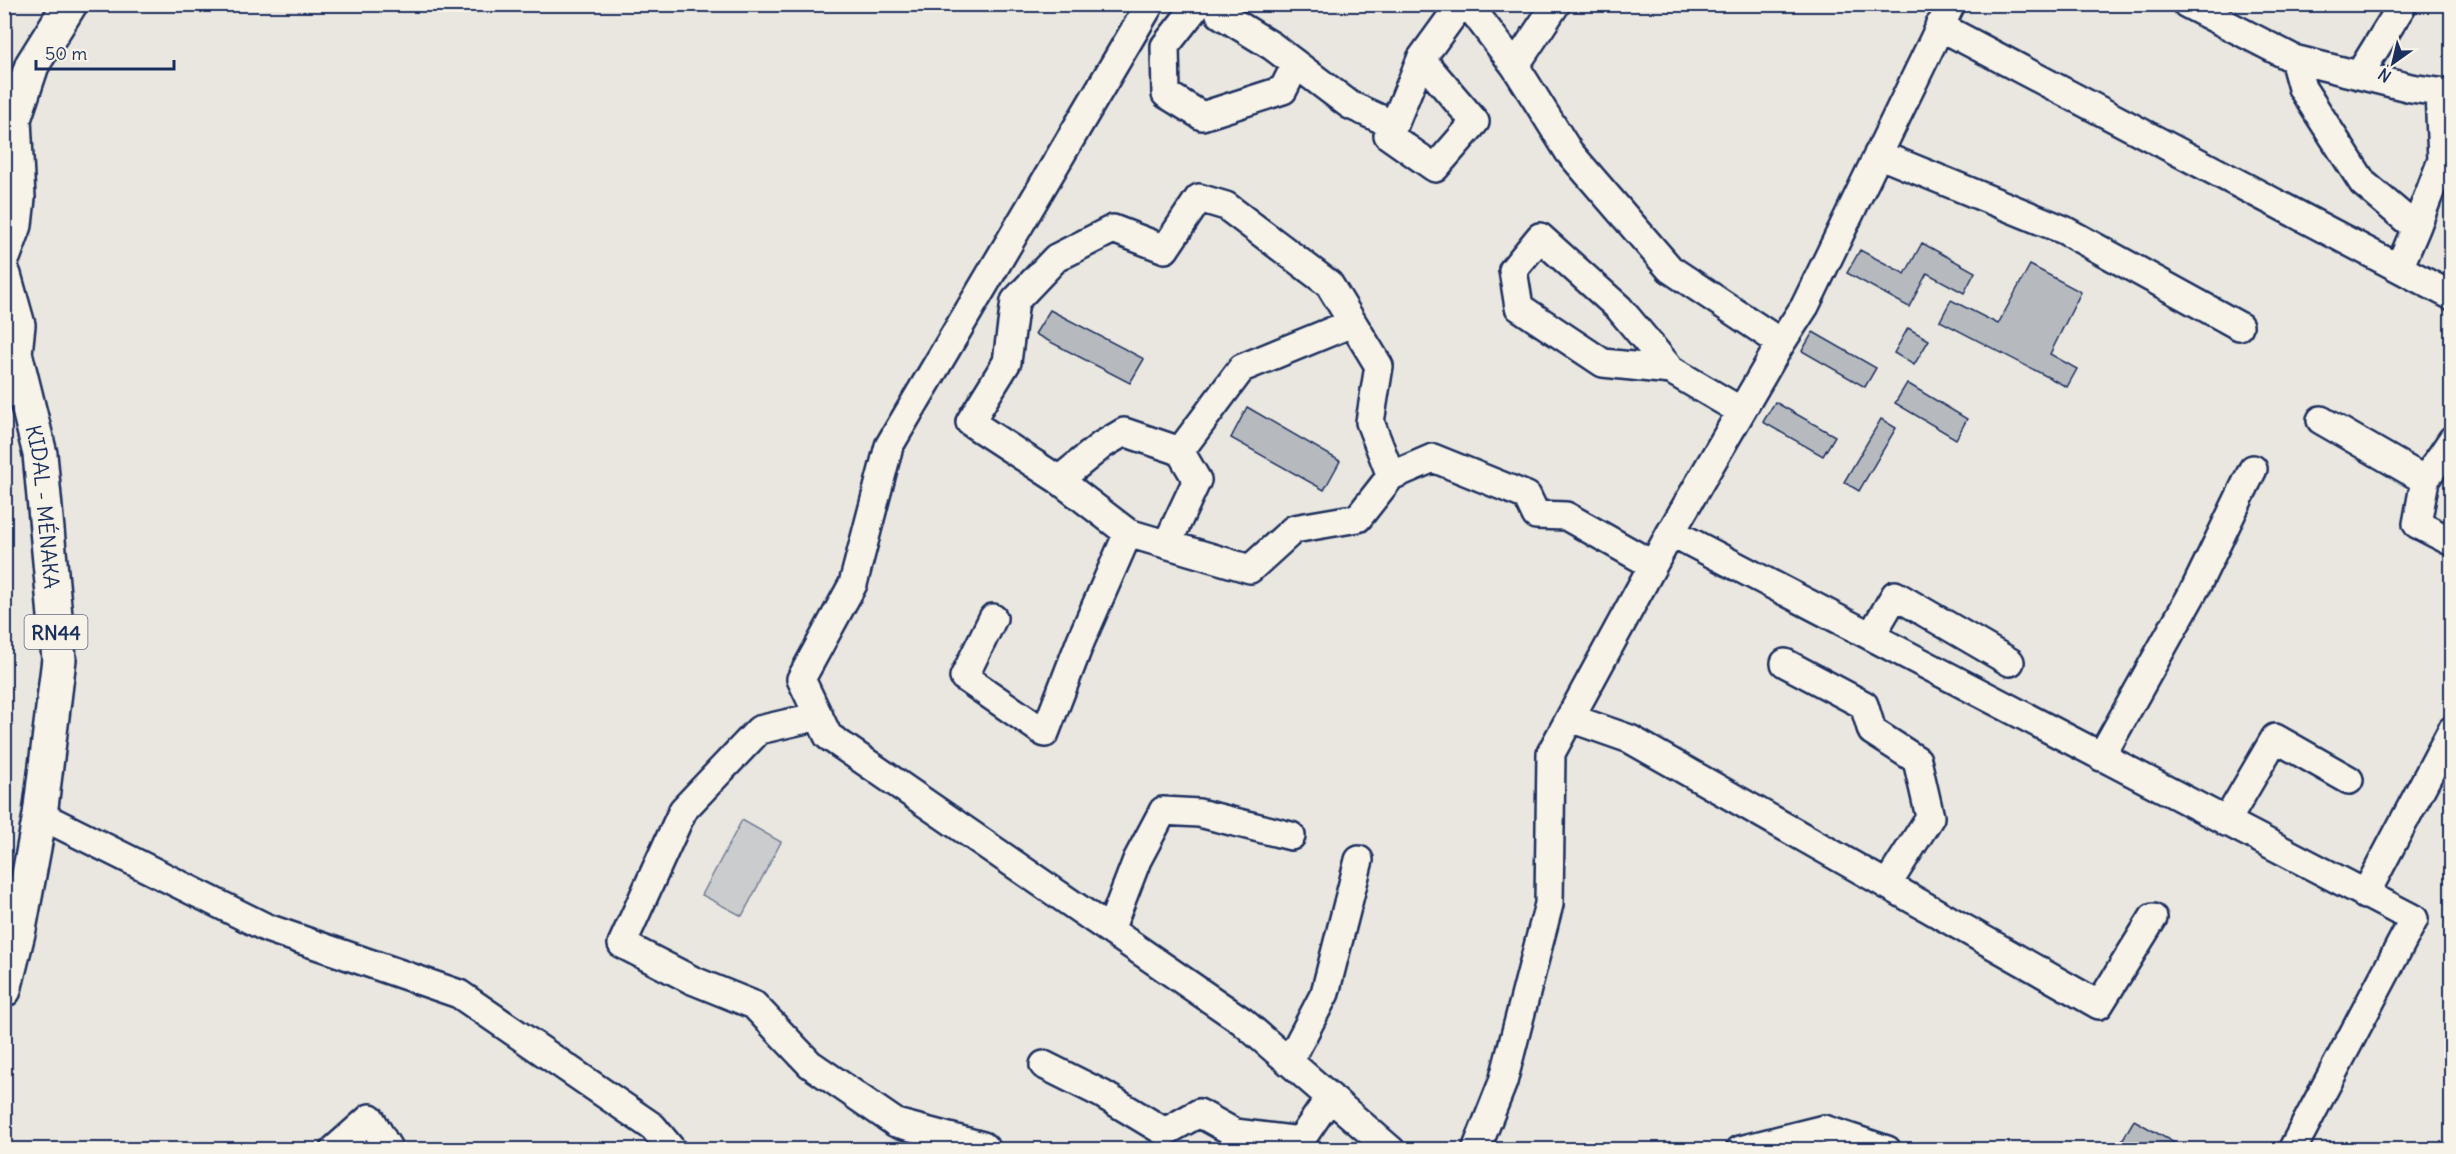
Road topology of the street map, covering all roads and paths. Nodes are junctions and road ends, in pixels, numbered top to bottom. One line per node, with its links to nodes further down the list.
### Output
1 (70, 4): 20 (main road)
2 (1150, 4): 45 (street)
3 (1198, 4): 13 (street)
4 (1224, 4): 13 (street)
5 (1461, 4): 11 (street)
6 (1468, 4): 14 (street)
7 (1556, 4): 14 (street)
8 (2187, 4): 12 (street)
9 (2403, 4): 15 (street)
10 (1945, 15): 18 (street); 21 (street)
11 (1421, 59): 17 (street); 17 (street)
12 (2294, 59): 15 (street); 19 (street)
13 (1296, 64): 17 (street)
14 (1515, 66): 26 (street)
15 (2359, 75): 16 (street)
16 (2445, 93): 19 (street)
17 (1394, 125)
18 (1878, 154): 25 (street); 26 (street)
19 (2416, 228): 21 (street)
20 (4, 255)
21 (2399, 268): 23 (street)
22 (4, 275): 50 (main road, KIDAL - MÉNAKA / RN44)
23 (2451, 296)
24 (1352, 323): 31 (street); 33 (street); 34 (street)
25 (2239, 326)
26 (1781, 343): 28 (street)
27 (1671, 370): 27 (street); 28 (street)
28 (1742, 411): 36 (street)
29 (2321, 420): 35 (street)
30 (2451, 440): 35 (street)
31 (1180, 451): 34 (street); 39 (street)
32 (2253, 469): 48 (street)
33 (1391, 476): 39 (street); 40 (street)
34 (1059, 480): 37 (street)
35 (2425, 480): 38 (street)
36 (1671, 531): 40 (street); 42 (street)
37 (1128, 533): 39 (street); 41 (street)
38 (2451, 542)
39 (1167, 544)
40 (1653, 565): 46 (street)
41 (993, 618)
42 (1871, 636): 43 (street); 48 (street)
43 (2010, 662)
44 (1785, 663): 54 (street)
45 (819, 716): 57 (street); 65 (street)
46 (1570, 718): 54 (street); 67 (street)
47 (2451, 730): 55 (street)
48 (2101, 757): 51 (street)
49 (2349, 780): 51 (street)
50 (40, 815): 58 (main road, KIDAL - MÉNAKA / RN44); 64 (street)
51 (2226, 822): 55 (street)
52 (1291, 836): 57 (street)
53 (1359, 860): 59 (street)
54 (1887, 885): 56 (street)
55 (2365, 895): 70 (street)
56 (2153, 918)
57 (1110, 930): 59 (street)
58 (4, 990)
59 (1289, 1062): 61 (street)
60 (1044, 1065): 61 (street)
61 (1329, 1097): 66 (street)
62 (334, 1149): 63 (street)
63 (388, 1149)
64 (672, 1149)
65 (987, 1149)
66 (1391, 1149)
67 (1476, 1149)
68 (1740, 1149): 69 (street)
69 (1887, 1149)
70 (2292, 1149)

